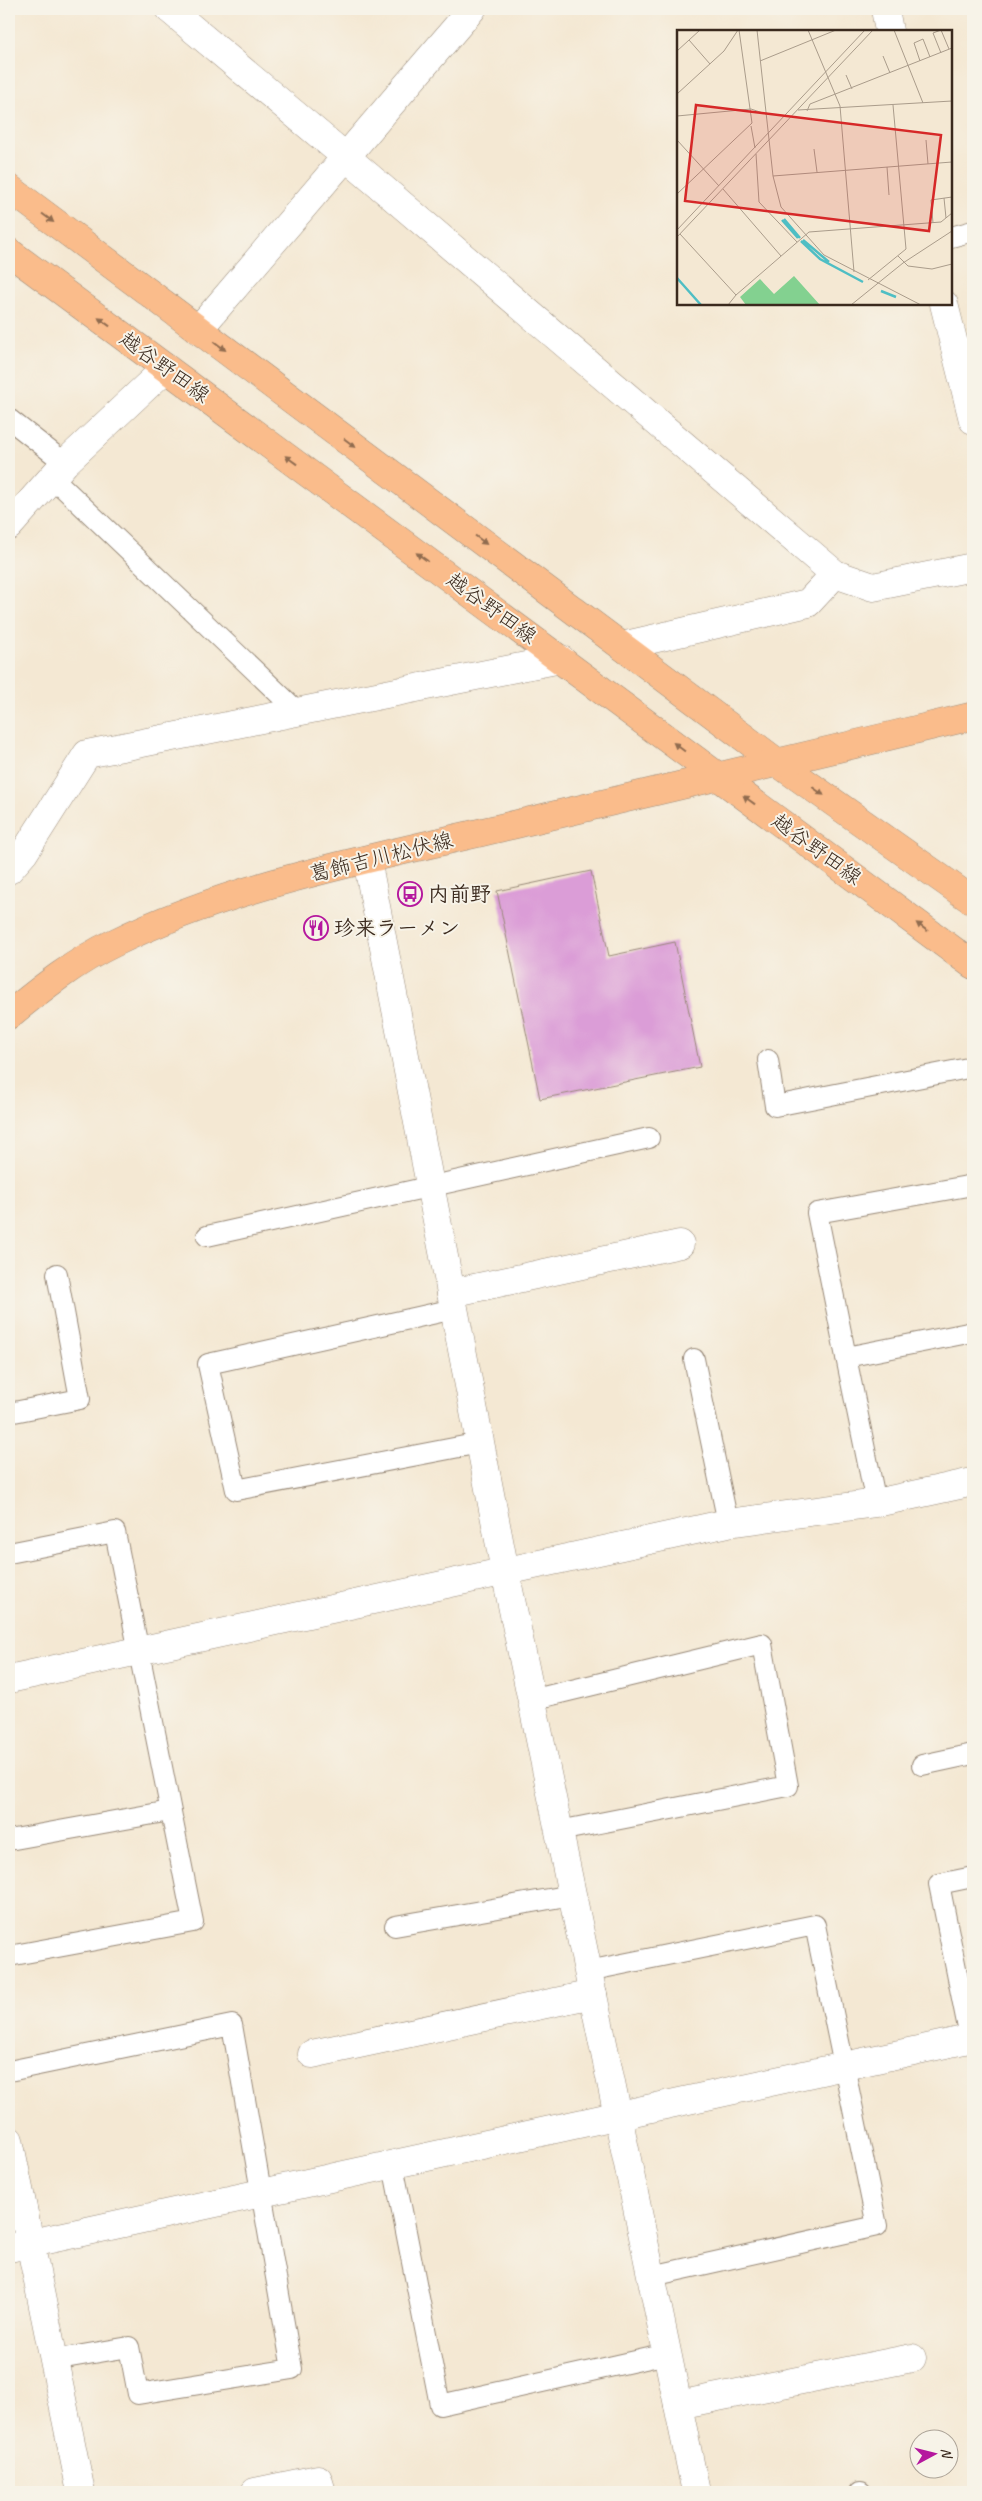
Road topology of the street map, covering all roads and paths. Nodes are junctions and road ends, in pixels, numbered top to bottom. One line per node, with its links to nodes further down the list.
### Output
1 (169, 9): 5 (street)
2 (472, 9): 5 (street)
3 (885, 9): 4 (street)
4 (889, 30)
5 (346, 157): 11 (street); 18 (street)
6 (9, 188): 11 (main road, one-way to 11)
7 (973, 231): 8 (lane)
8 (952, 237)
9 (9, 252): 12 (main road, 越谷野田線, one-way to 9)
10 (944, 305): 14 (street)
11 (198, 330): 19 (main road, one-way to 19)
12 (166, 368): 15 (street); 20 (main road, 越谷野田線, one-way to 12)
13 (9, 419): 15 (lane)
14 (973, 420)
15 (58, 470): 16 (street); 21 (lane)
16 (9, 526)
17 (973, 567): 18 (street)
18 (835, 574): 19 (street)
19 (622, 646): 23 (main road)
20 (562, 659): 21 (street); 24 (main road, 越谷野田線, one-way to 20)
21 (299, 713): 26 (street)
22 (973, 716): 23 (main road)
23 (778, 763): 24 (main road, 葛飾吉川松伏線); 27 (main road, one-way to 27)
24 (718, 777): 25 (main road, 葛飾吉川松伏線); 28 (main road, 越谷野田線, one-way to 24)
25 (367, 860): 29 (main road, 葛飾吉川松伏線); 33 (street)
26 (9, 870)
27 (973, 901)
28 (973, 964)
29 (9, 1015)
30 (768, 1060): 31 (lane)
31 (973, 1067)
32 (649, 1138): 33 (lane)
33 (430, 1185): 35 (lane); 38 (street)
34 (973, 1186): 40 (lane)
35 (207, 1236)
36 (680, 1244): 38 (street)
37 (57, 1274): 42 (lane)
38 (453, 1301): 43 (street); 43 (lane)
39 (973, 1332): 40 (lane)
40 (846, 1356): 45 (lane)
41 (694, 1360): 46 (lane)
42 (9, 1413)
43 (480, 1443): 48 (street)
44 (973, 1482): 45 (street)
45 (876, 1502): 46 (street)
46 (728, 1523): 48 (street)
47 (9, 1553): 49 (lane)
48 (505, 1571): 49 (street); 51 (street)
49 (138, 1651): 50 (street); 54 (lane)
50 (9, 1679)
51 (531, 1700): 55 (street); 55 (lane)
52 (973, 1754): 53 (lane)
53 (922, 1765)
54 (170, 1811): 56 (lane); 60 (lane)
55 (559, 1831): 58 (street)
56 (9, 1840)
57 (973, 1877): 62 (lane)
58 (572, 1895): 59 (lane); 61 (street)
59 (395, 1926)
60 (9, 1956)
61 (590, 1982): 63 (street); 64 (lane); 66 (street)
62 (972, 2038): 64 (street)
63 (312, 2054)
64 (842, 2066): 66 (street); 71 (lane)
65 (9, 2071): 69 (lane)
66 (618, 2116): 68 (street); 71 (street)
67 (9, 2140): 70 (street)
68 (393, 2165): 69 (street); 72 (lane)
69 (263, 2194): 70 (street); 74 (lane)
70 (19, 2246): 74 (street)
71 (652, 2276): 72 (street)
72 (667, 2354): 75 (street)
73 (912, 2358): 75 (street)
74 (53, 2360): 76 (street)
75 (678, 2405): 79 (street)
76 (81, 2492)
77 (255, 2492): 78 (street)
78 (322, 2492)
79 (696, 2492)

